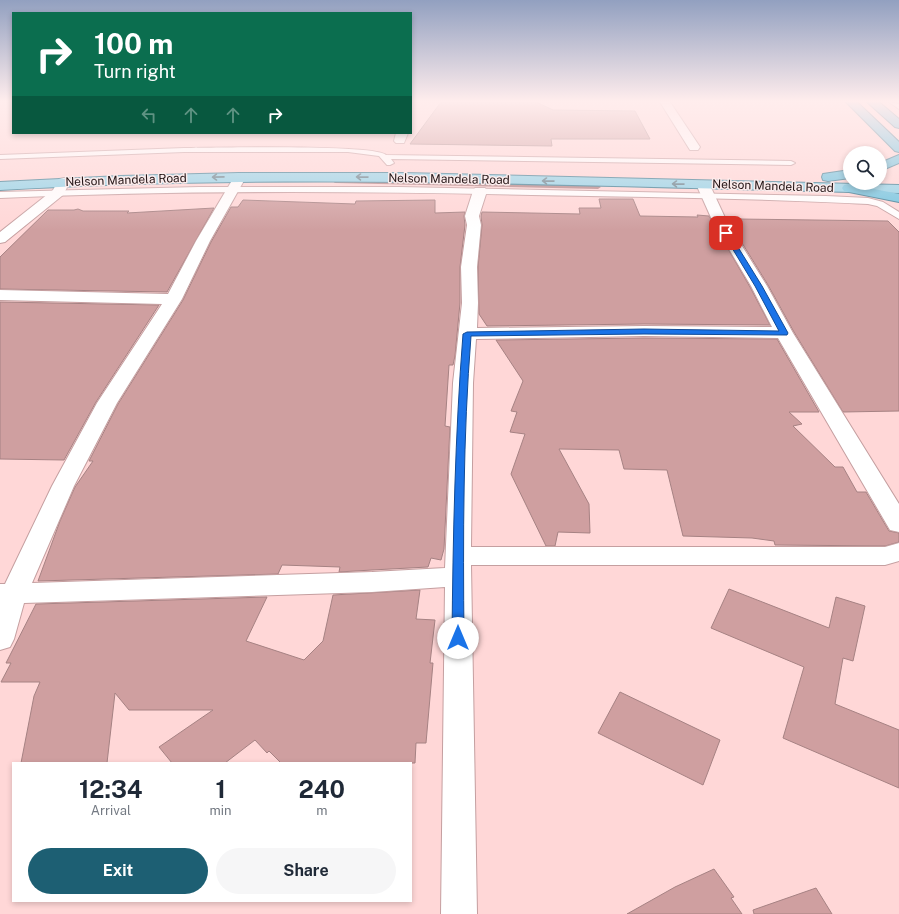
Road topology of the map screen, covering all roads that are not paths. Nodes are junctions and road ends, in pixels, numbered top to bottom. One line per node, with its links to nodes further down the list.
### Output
1 (0, 157): 3 (lane)
2 (899, 159): 6 (highway)
3 (388, 161): 4 (lane); 5 (main road, Nelson Mandela Road); 8 (main road, Nelson Mandela Road)
4 (791, 163)
5 (270, 164)
6 (887, 164)
7 (843, 175): 8 (highway)
8 (828, 177): 11 (main road, Nelson Mandela Road)
9 (887, 178): 10 (main road)
10 (899, 178)
11 (843, 181)
12 (237, 182): 15 (main road, Nelson Mandela Road); 18 (main road, Nelson Mandela Road, one-way to 12); 20 (lane); 26 (street)
13 (843, 183): 18 (main road, Nelson Mandela Road)
14 (0, 186): 15 (main road, Nelson Mandela Road)
15 (61, 187): 21 (lane); 24 (street)
16 (887, 188): 17 (main road, Nelson Mandela Road)
17 (899, 189)
18 (706, 190): 20 (lane); 23 (lane); 27 (street)
19 (873, 190): 22 (highway)
20 (480, 191): 28 (street)
21 (0, 195)
22 (899, 198)
23 (899, 216)
24 (0, 239)
25 (0, 295): 26 (street)
26 (174, 299): 32 (street)
27 (784, 333): 28 (street); 29 (street)
28 (467, 334): 31 (street)
29 (899, 524)
30 (899, 552): 31 (street)
31 (459, 567): 32 (street); 34 (street)
32 (7, 594): 33 (street)
33 (0, 639)
34 (459, 914)

